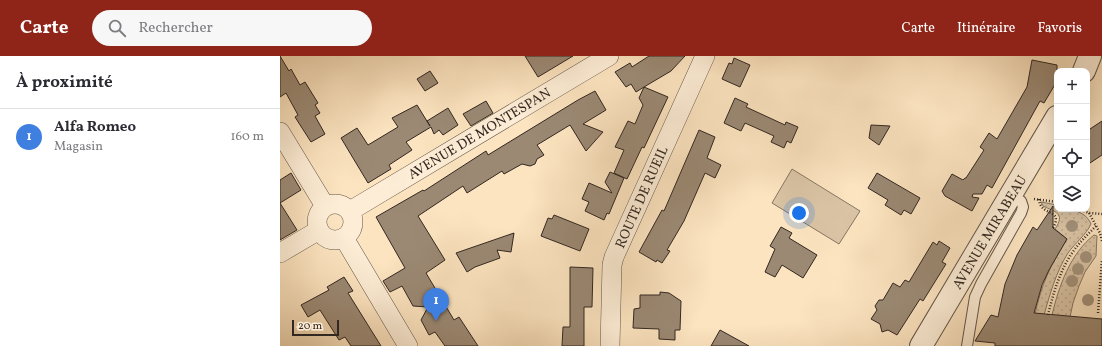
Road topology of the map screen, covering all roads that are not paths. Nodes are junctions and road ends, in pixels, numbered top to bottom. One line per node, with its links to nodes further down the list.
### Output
1 (609, 56): 9 (street, AVENUE DE MONTESPAN)
2 (705, 56): 14 (street, ROUTE DE RUEIL)
3 (1090, 56): 4 (street)
4 (1085, 68)
5 (1054, 123): 7 (street, AVENUE MIRABEAU)
6 (280, 132): 8 (street)
7 (1016, 198): 15 (street, AVENUE MIRABEAU); 16 (lane)
8 (325, 206): 9 (street); 10 (street)
9 (350, 211): 11 (street)
10 (319, 230): 11 (street); 12 (street)
11 (344, 238): 13 (street)
12 (280, 253)
13 (408, 346)
14 (610, 346)
15 (921, 346)
16 (967, 346)

